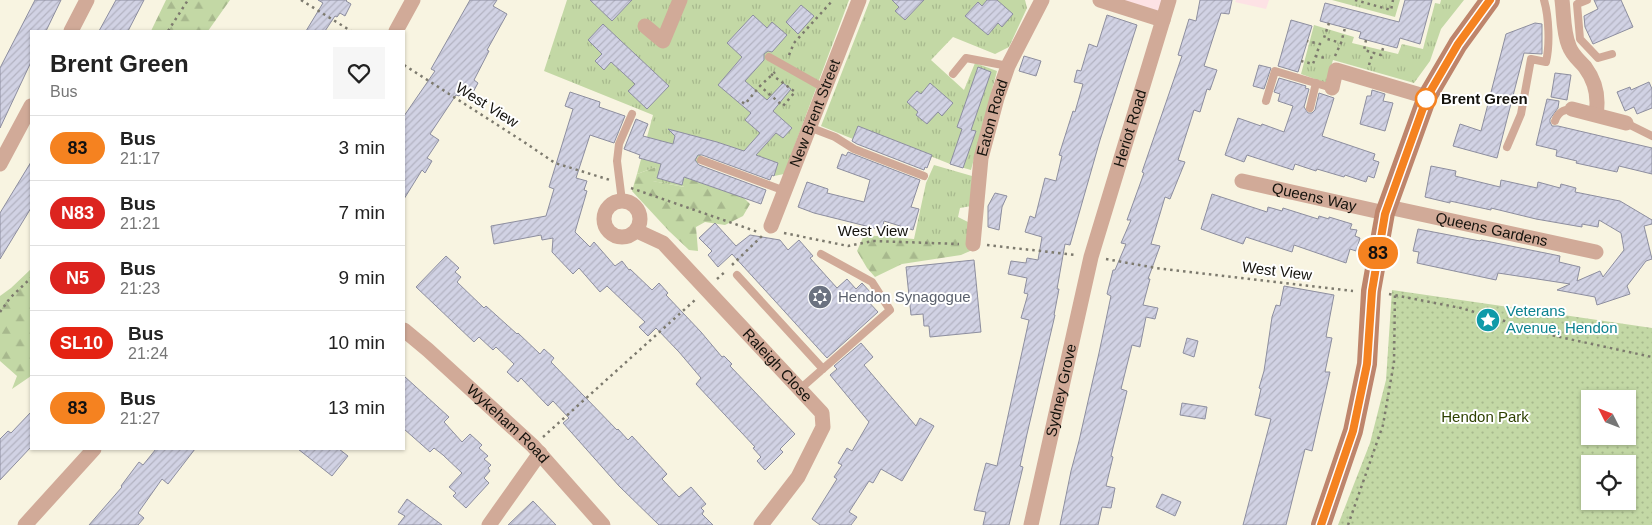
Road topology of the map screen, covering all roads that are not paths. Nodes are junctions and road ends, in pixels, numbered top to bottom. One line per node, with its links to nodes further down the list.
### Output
1 (87, 0): 14 (street)
2 (413, 0): 15 (street)
3 (680, 0): 13 (street)
4 (859, 0): 21 (street, New Brent Street)
5 (1042, 0): 18 (street, Eaton Road)
6 (1100, 0): 12 (street)
7 (1169, 0): 12 (street, Heriot Road)
8 (1490, 0): 23 (main road)
9 (1544, 0): 34 (lane)
10 (1562, 0): 29 (street)
11 (1587, 0): 16 (lane)
12 (1163, 20): 47 (street, Heriot Road)
13 (645, 26)
14 (72, 30)
15 (397, 30)
16 (1612, 54)
17 (770, 57): 21 (lane)
18 (1008, 66): 19 (lane); 44 (street, Eaton Road)
19 (953, 74)
20 (1316, 83): 22 (lane); 24 (lane); 26 (lane)
21 (824, 88): 32 (street, New Brent Street)
22 (1332, 88): 23 (street)
23 (1427, 97): 41 (main road)
24 (1266, 101)
25 (30, 108): 36 (street)
26 (1310, 108)
27 (1572, 109): 29 (street); 30 (lane)
28 (632, 114): 40 (lane)
29 (1596, 114): 31 (street)
30 (1555, 121)
31 (1626, 123): 33 (lane)
32 (808, 127): 37 (lane); 39 (street, New Brent Street)
33 (1652, 136)
34 (1507, 146)
35 (701, 160): 39 (lane)
36 (0, 164)
37 (924, 176)
38 (1242, 181): 41 (street, Queens Way)
39 (785, 190): 43 (street, New Brent Street)
40 (622, 201): 42 (street); 42 (street)
41 (1386, 210): 45 (street, Queens Gardens); 59 (main road)
42 (637, 231): 51 (street, Raleigh Close)
43 (772, 231)
44 (973, 244)
45 (1596, 252)
46 (821, 254): 50 (lane)
47 (1091, 257): 58 (street, Sydney Grove)
48 (737, 275): 50 (lane)
49 (405, 331): 53 (street, Wykeham Road)
50 (824, 368): 51 (lane)
51 (800, 389): 57 (street, Raleigh Close)
52 (93, 450): 54 (street)
53 (536, 450): 55 (street); 56 (street, Wykeham Road)
54 (25, 525)
55 (489, 525)
56 (603, 525)
57 (761, 525)
58 (1031, 525)
59 (1321, 525)

